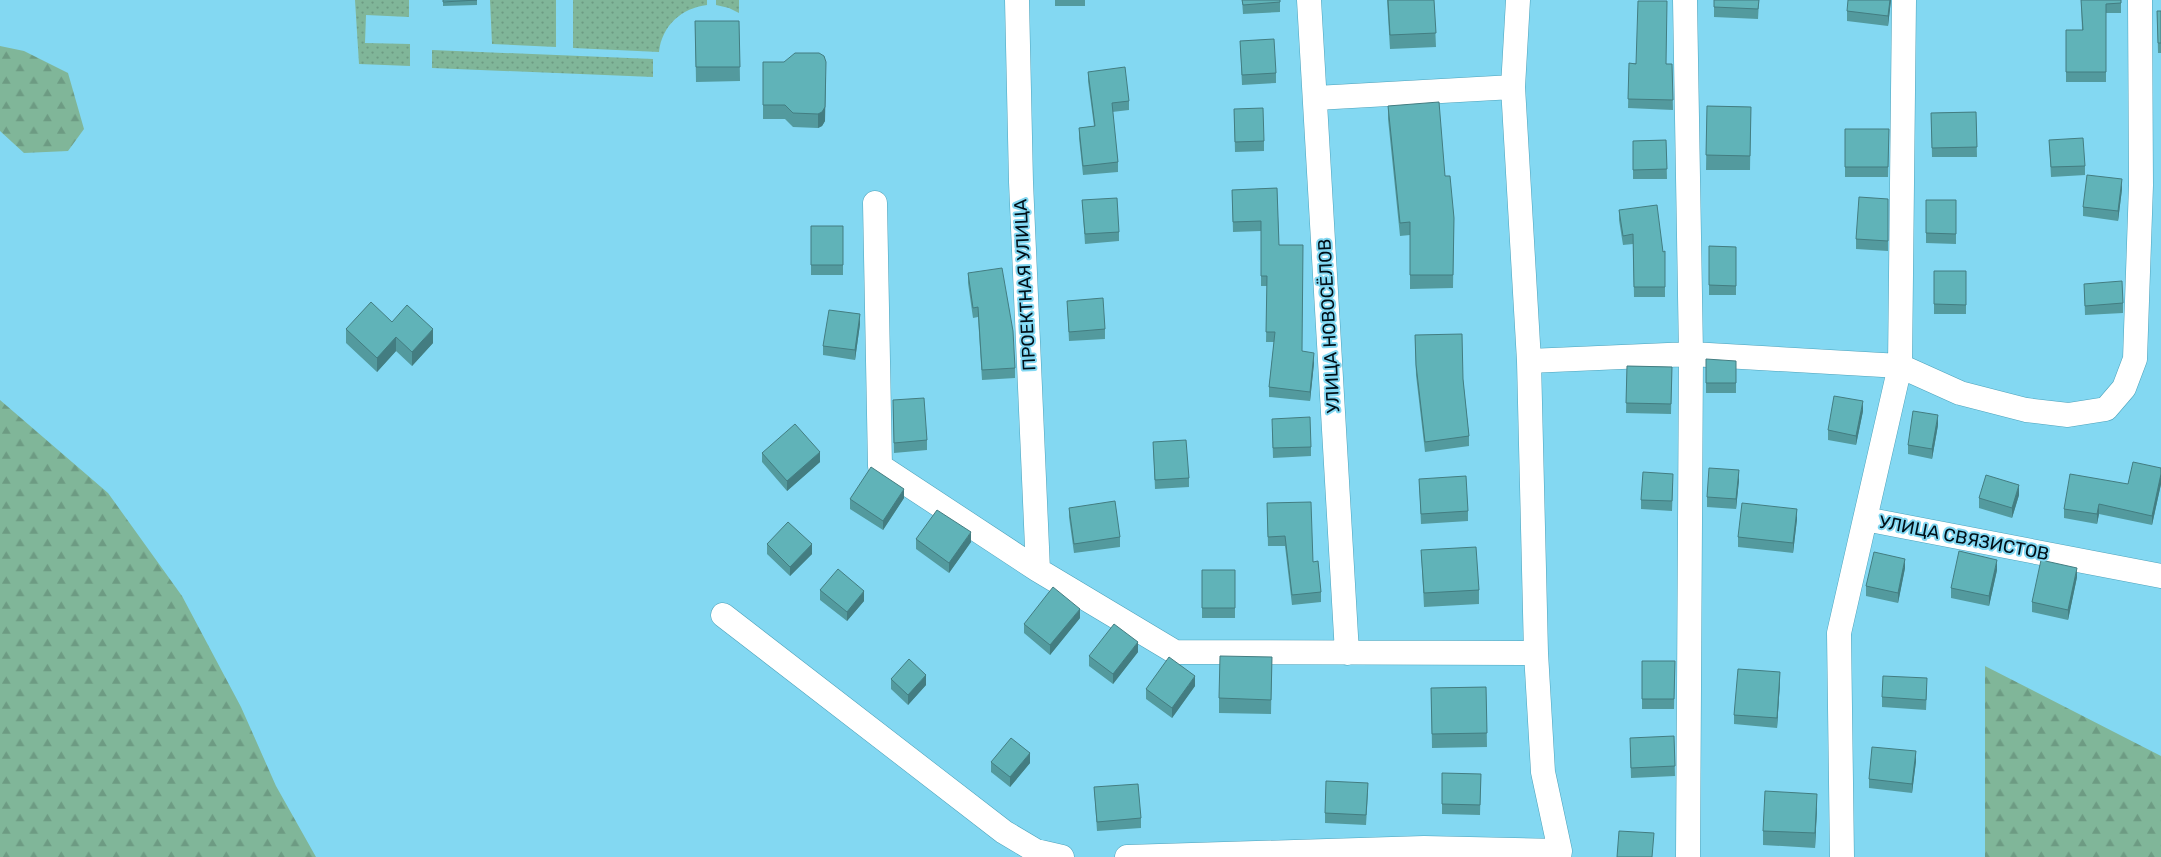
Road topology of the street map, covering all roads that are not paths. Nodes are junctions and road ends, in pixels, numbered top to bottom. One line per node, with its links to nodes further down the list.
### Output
1 (1017, 0): 14 (street, ПРОЕКТНАЯ УЛИЦА)
2 (1309, 0): 8 (street, УЛИЦА НОВОСЁЛОВ)
3 (1518, 0): 7 (street)
4 (1685, 0): 10 (street)
5 (1904, 0): 12 (street)
6 (2140, 0): 12 (street)
7 (1513, 86): 8 (street); 11 (street)
8 (1316, 98): 17 (street, УЛИЦА НОВОСЁЛОВ)
9 (875, 203): 14 (street)
10 (1691, 354): 11 (street); 12 (street); 22 (street)
11 (1529, 361): 18 (street)
12 (1900, 366): 13 (street)
13 (1866, 519): 15 (street, УЛИЦА СВЯЗИСТОВ); 23 (street, УЛИЦА СВЯЗИСТОВ)
14 (1038, 570): 17 (street)
15 (2161, 576)
16 (722, 615): 20 (street)
17 (1348, 653): 18 (street)
18 (1536, 653): 19 (street)
19 (1560, 854): 21 (street)
20 (1062, 857)
21 (1127, 857)
22 (1688, 857)
23 (1842, 857)

